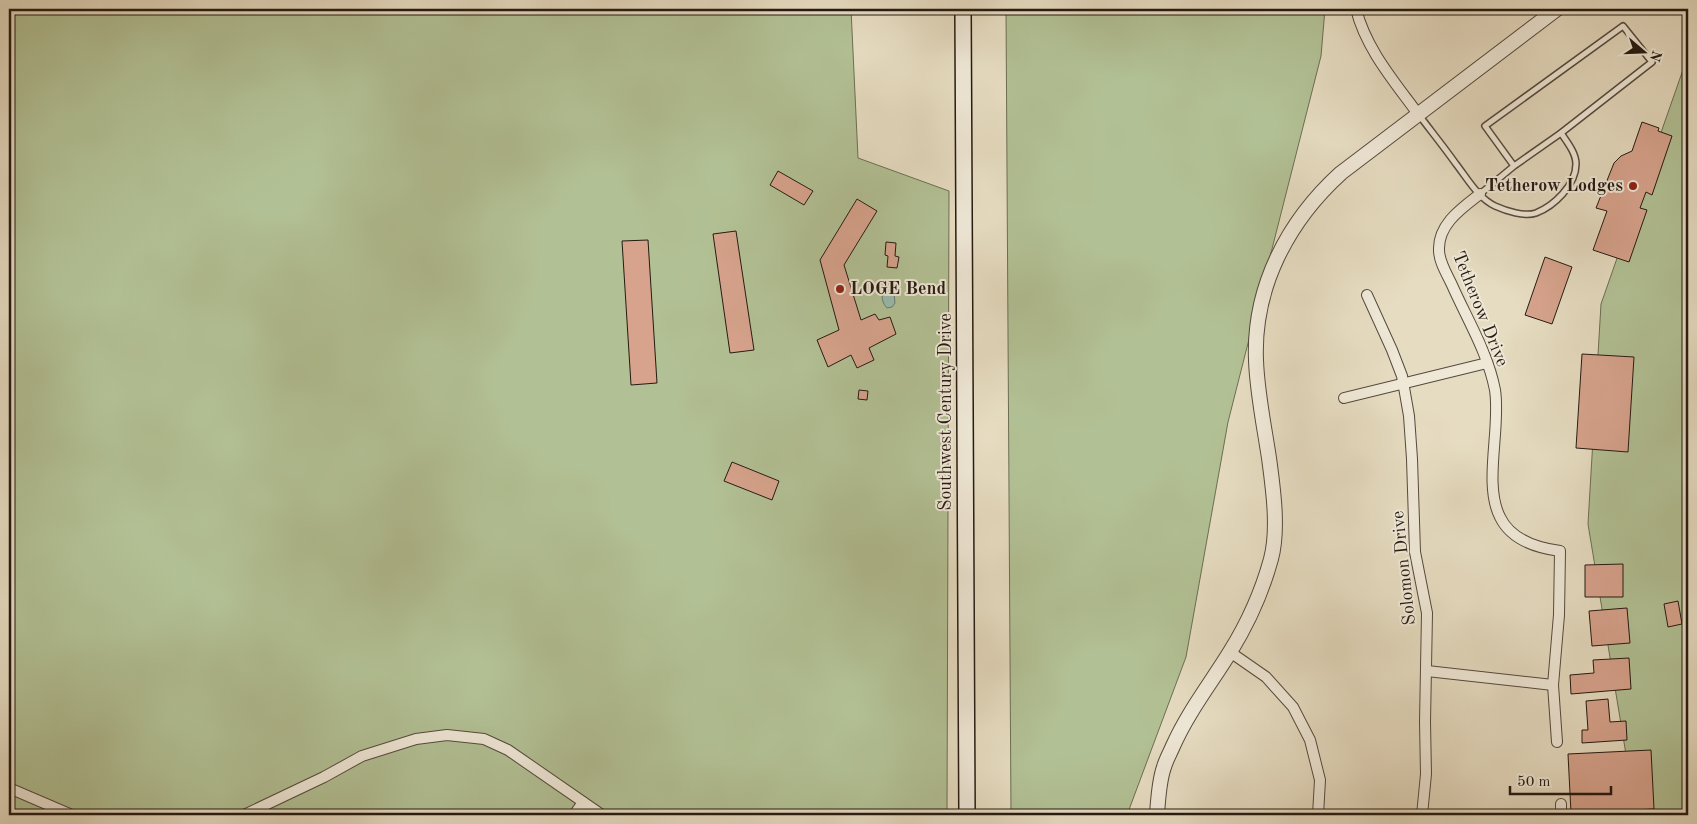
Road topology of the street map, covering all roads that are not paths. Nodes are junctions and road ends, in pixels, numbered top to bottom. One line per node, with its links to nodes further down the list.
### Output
1 (963, 9): 23 (main road, Southwest Century Drive)
2 (1356, 9): 4 (street)
3 (1557, 9): 4 (street)
4 (1418, 114): 7 (lane); 12 (street)
5 (1561, 133): 6 (lane); 6 (lane); 7 (lane)
6 (1514, 166): 7 (lane)
7 (1480, 194): 9 (street, Tetherow Drive)
8 (1367, 295): 10 (street, Solomon Drive)
9 (1487, 363): 10 (street); 14 (street, Tetherow Drive)
10 (1403, 383): 11 (street); 13 (street, Solomon Drive)
11 (1344, 398)
12 (1230, 652): 24 (street); 25 (street)
13 (1426, 671): 14 (street); 26 (street, Solomon Drive)
14 (1553, 685): 15 (street, Tetherow Drive)
15 (1556, 742)
16 (9, 788): 19 (street)
17 (583, 802): 20 (street); 21 (street); 22 (street)
18 (1561, 804): 27 (street)
19 (72, 815)
20 (244, 815)
21 (574, 815)
22 (602, 815)
23 (967, 815)
24 (1157, 815)
25 (1318, 815)
26 (1422, 815)
27 (1561, 815)

